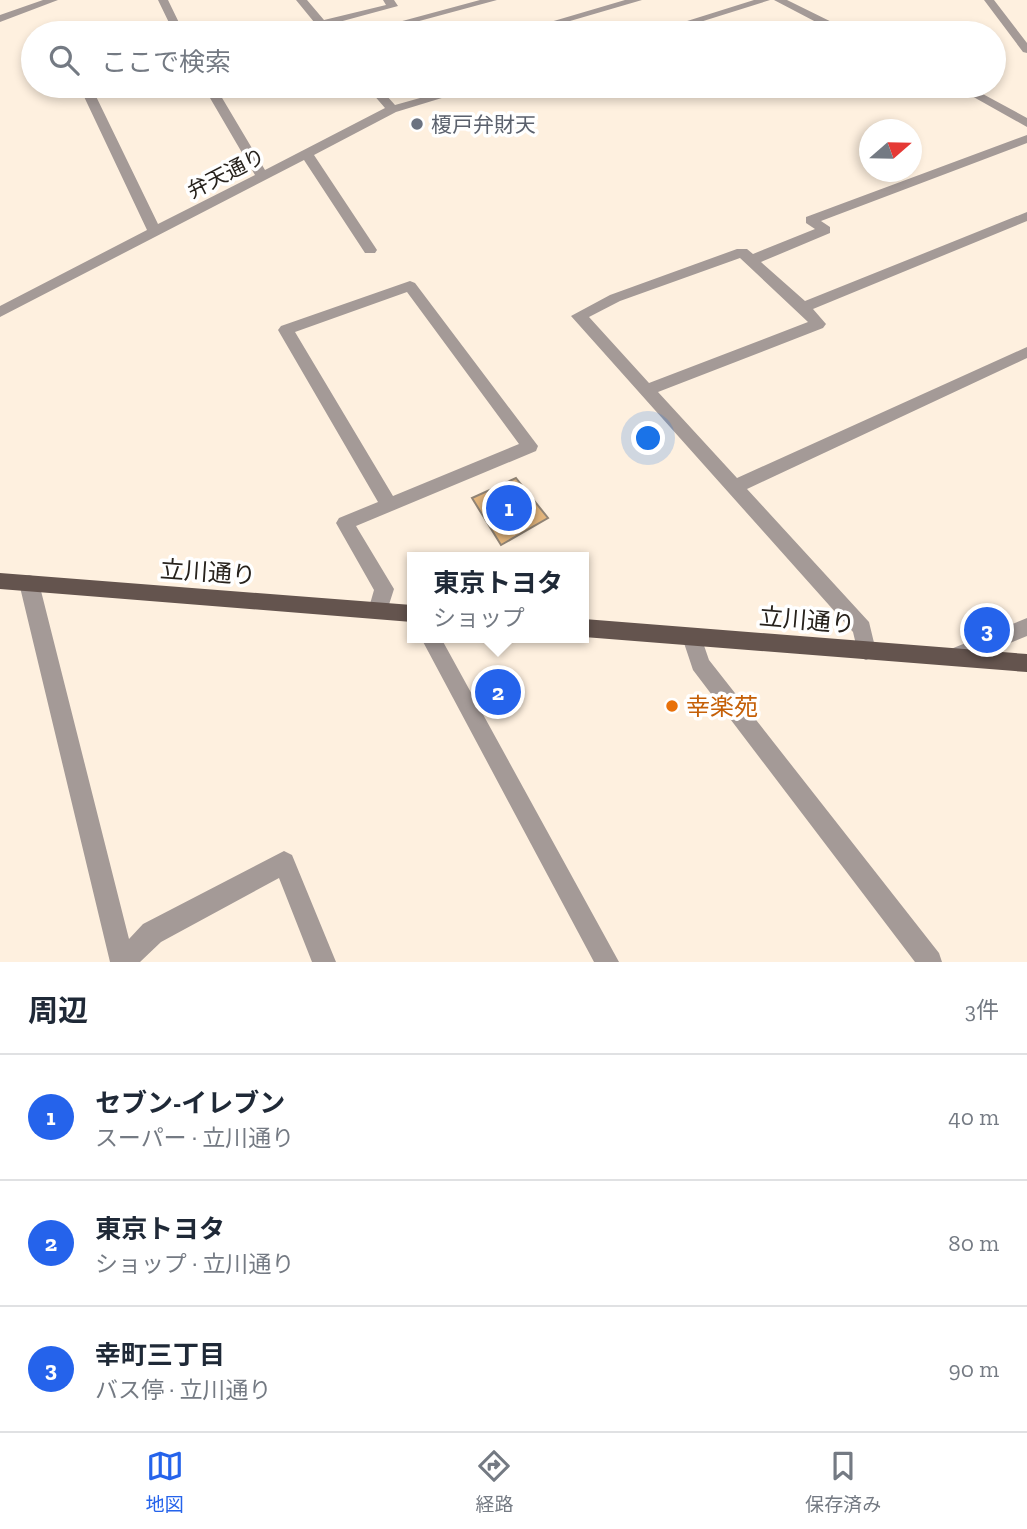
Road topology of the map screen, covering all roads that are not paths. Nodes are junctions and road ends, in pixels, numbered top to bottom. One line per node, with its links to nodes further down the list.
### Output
1 (53, 0): 10 (street)
2 (163, 0): 11 (street)
3 (301, 0): 12 (street)
4 (388, 0): 13 (street)
5 (492, 0): 14 (street)
6 (637, 0): 15 (street)
7 (765, 0): 16 (street)
8 (779, 0): 17 (street)
9 (989, 0): 18 (street)
10 (0, 19)
11 (173, 21)
12 (318, 21)
13 (349, 21)
14 (410, 21)
15 (561, 21)
16 (694, 21)
17 (824, 21)
18 (1005, 21)
19 (1006, 22): 20 (street)
20 (1027, 50)
21 (91, 98): 32 (street)
22 (216, 98): 30 (street)
23 (382, 98): 26 (street)
24 (434, 98): 26 (street, 弁天通り)
25 (982, 98): 27 (street)
26 (392, 110): 29 (street, 弁天通り)
27 (1027, 123)
28 (1027, 139): 34 (street)
29 (307, 154): 30 (street, 弁天通り); 33 (street)
30 (263, 178): 32 (street, 弁天通り)
31 (1027, 216): 35 (street)
32 (155, 232): 36 (street, 弁天通り)
33 (370, 250)
34 (750, 261): 35 (street); 38 (street)
35 (803, 307): 38 (street)
36 (0, 312)
37 (1027, 352): 39 (street)
38 (647, 390): 39 (street)
39 (735, 486): 49 (street)
40 (389, 505): 40 (street); 43 (street)
41 (0, 581): 42 (main road, 立川通り)
42 (29, 583): 43 (main road, 立川通り); 52 (street)
43 (378, 611): 44 (main road, 立川通り)
44 (407, 614)
45 (1027, 627): 50 (street)
46 (589, 628): 47 (main road, 立川通り)
47 (692, 637): 49 (main road, 立川通り); 55 (street)
48 (434, 643): 54 (street)
49 (866, 652): 50 (main road, 立川通り)
50 (953, 657): 51 (main road, 立川通り)
51 (1027, 663)
52 (123, 962): 53 (street)
53 (324, 962)
54 (607, 962)
55 (930, 962)

